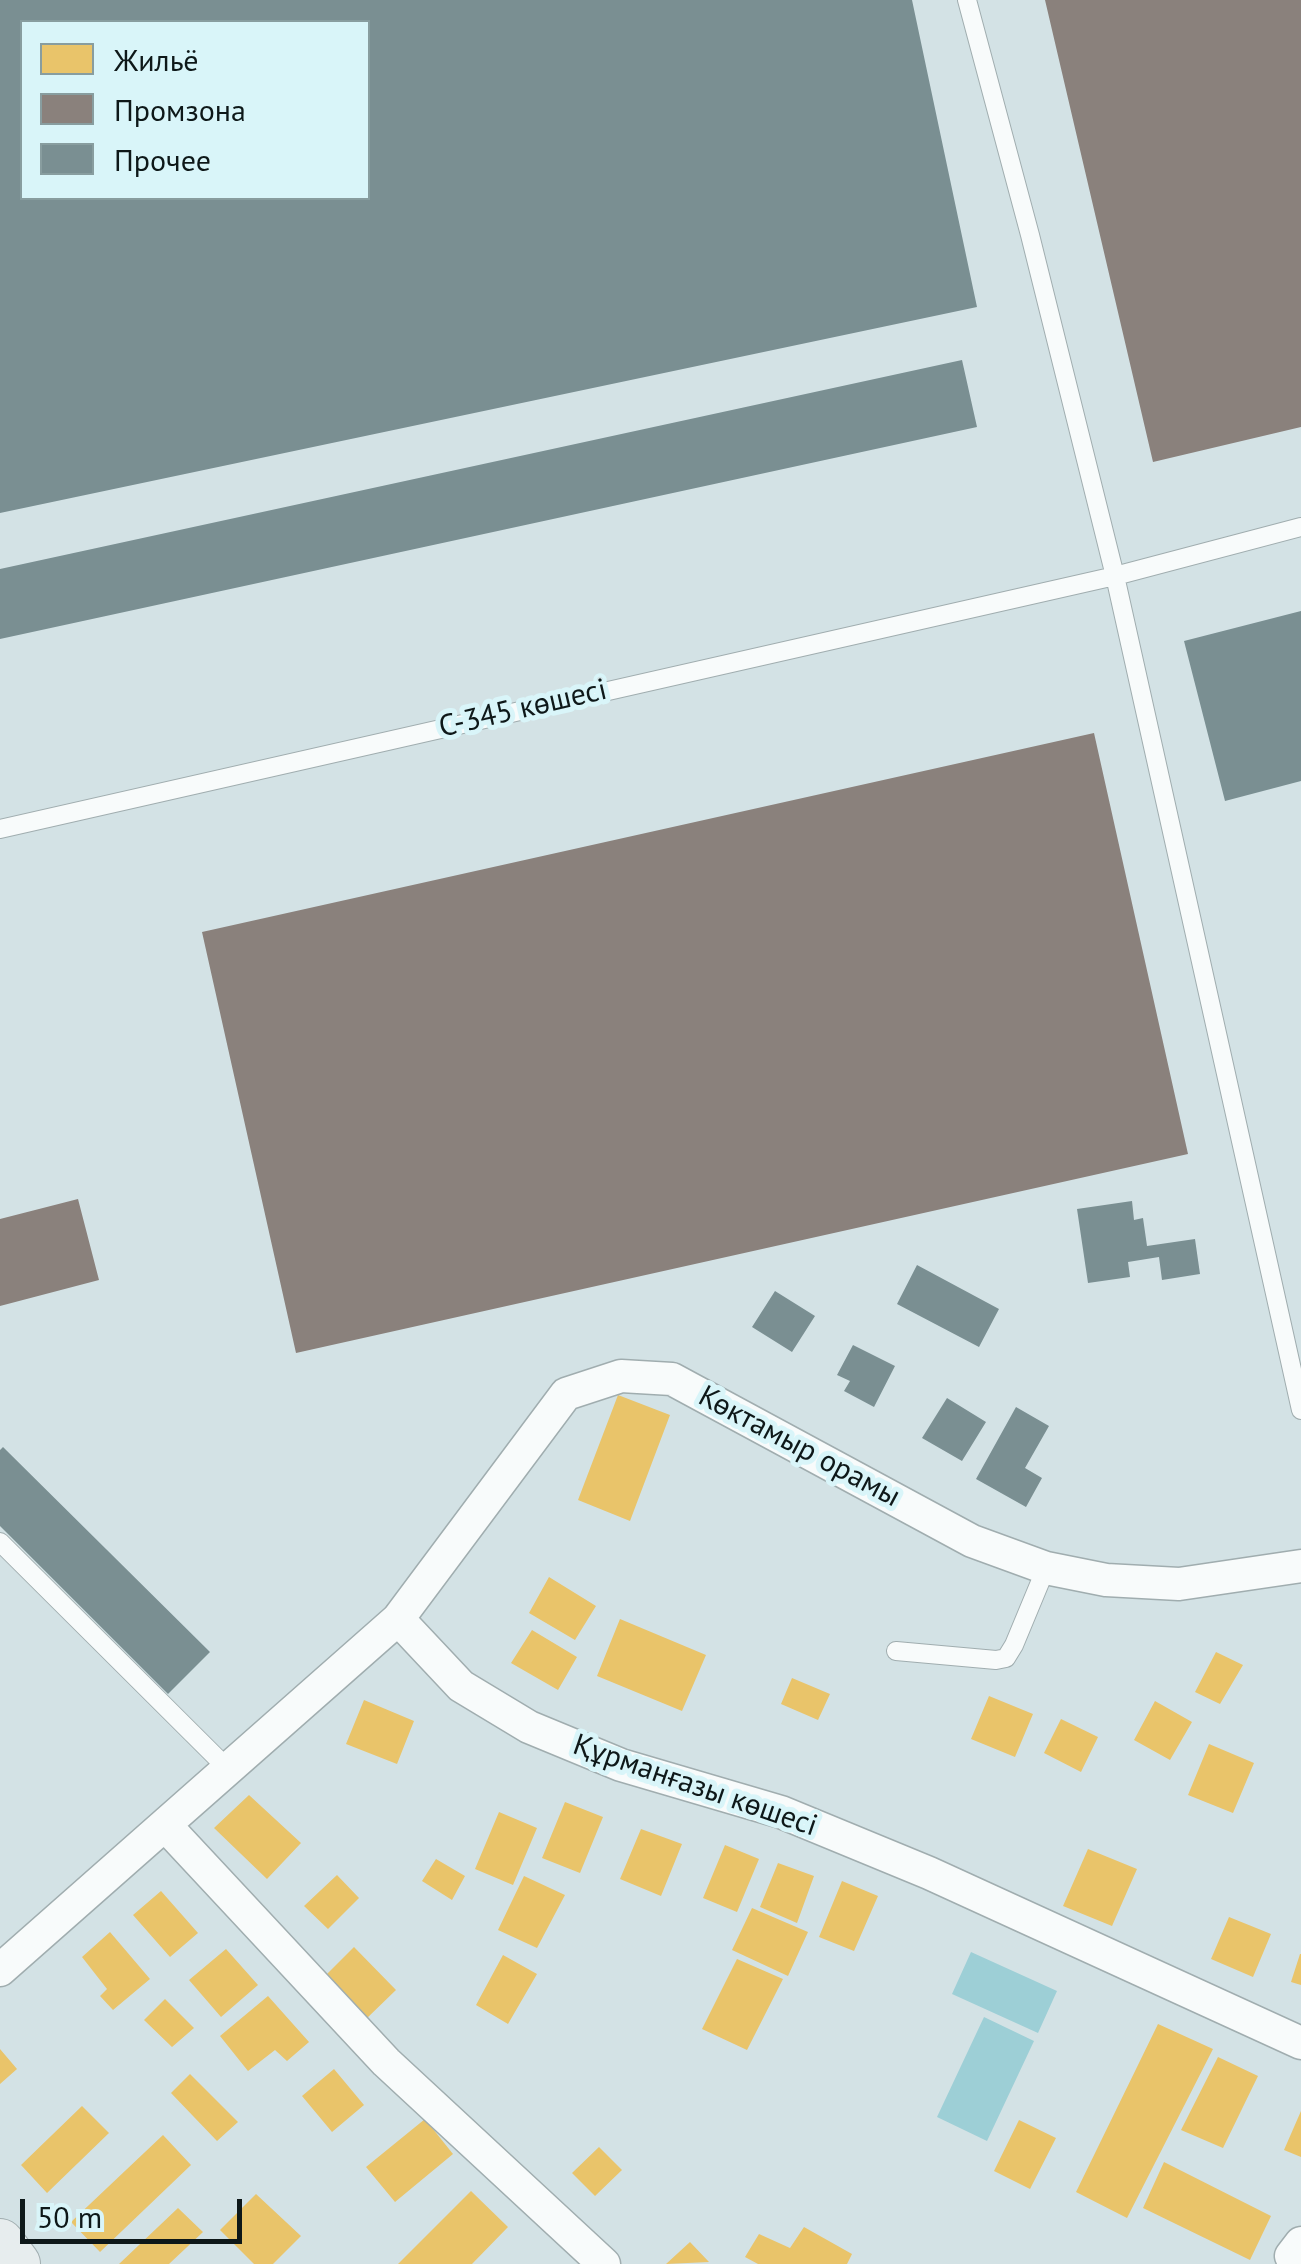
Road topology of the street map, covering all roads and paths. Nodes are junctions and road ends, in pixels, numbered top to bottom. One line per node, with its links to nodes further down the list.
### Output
1 (967, 0): 3 (lane)
2 (1301, 526): 3 (lane, С-345 көшесі)
3 (1115, 576): 4 (lane, С-345 көшесі); 5 (lane)
4 (0, 828)
5 (1301, 1410)
6 (0, 1542): 11 (lane)
7 (1301, 1566): 8 (street, Көктамыр орамы)
8 (1046, 1568): 9 (street, Көктамыр орамы); 10 (lane)
9 (398, 1619): 11 (street); 14 (street, Құрманғазы көшесі)
10 (896, 1650)
11 (228, 1769): 12 (street)
12 (165, 1825): 13 (street); 15 (street)
13 (0, 1970)
14 (1301, 2043)
15 (604, 2264)

